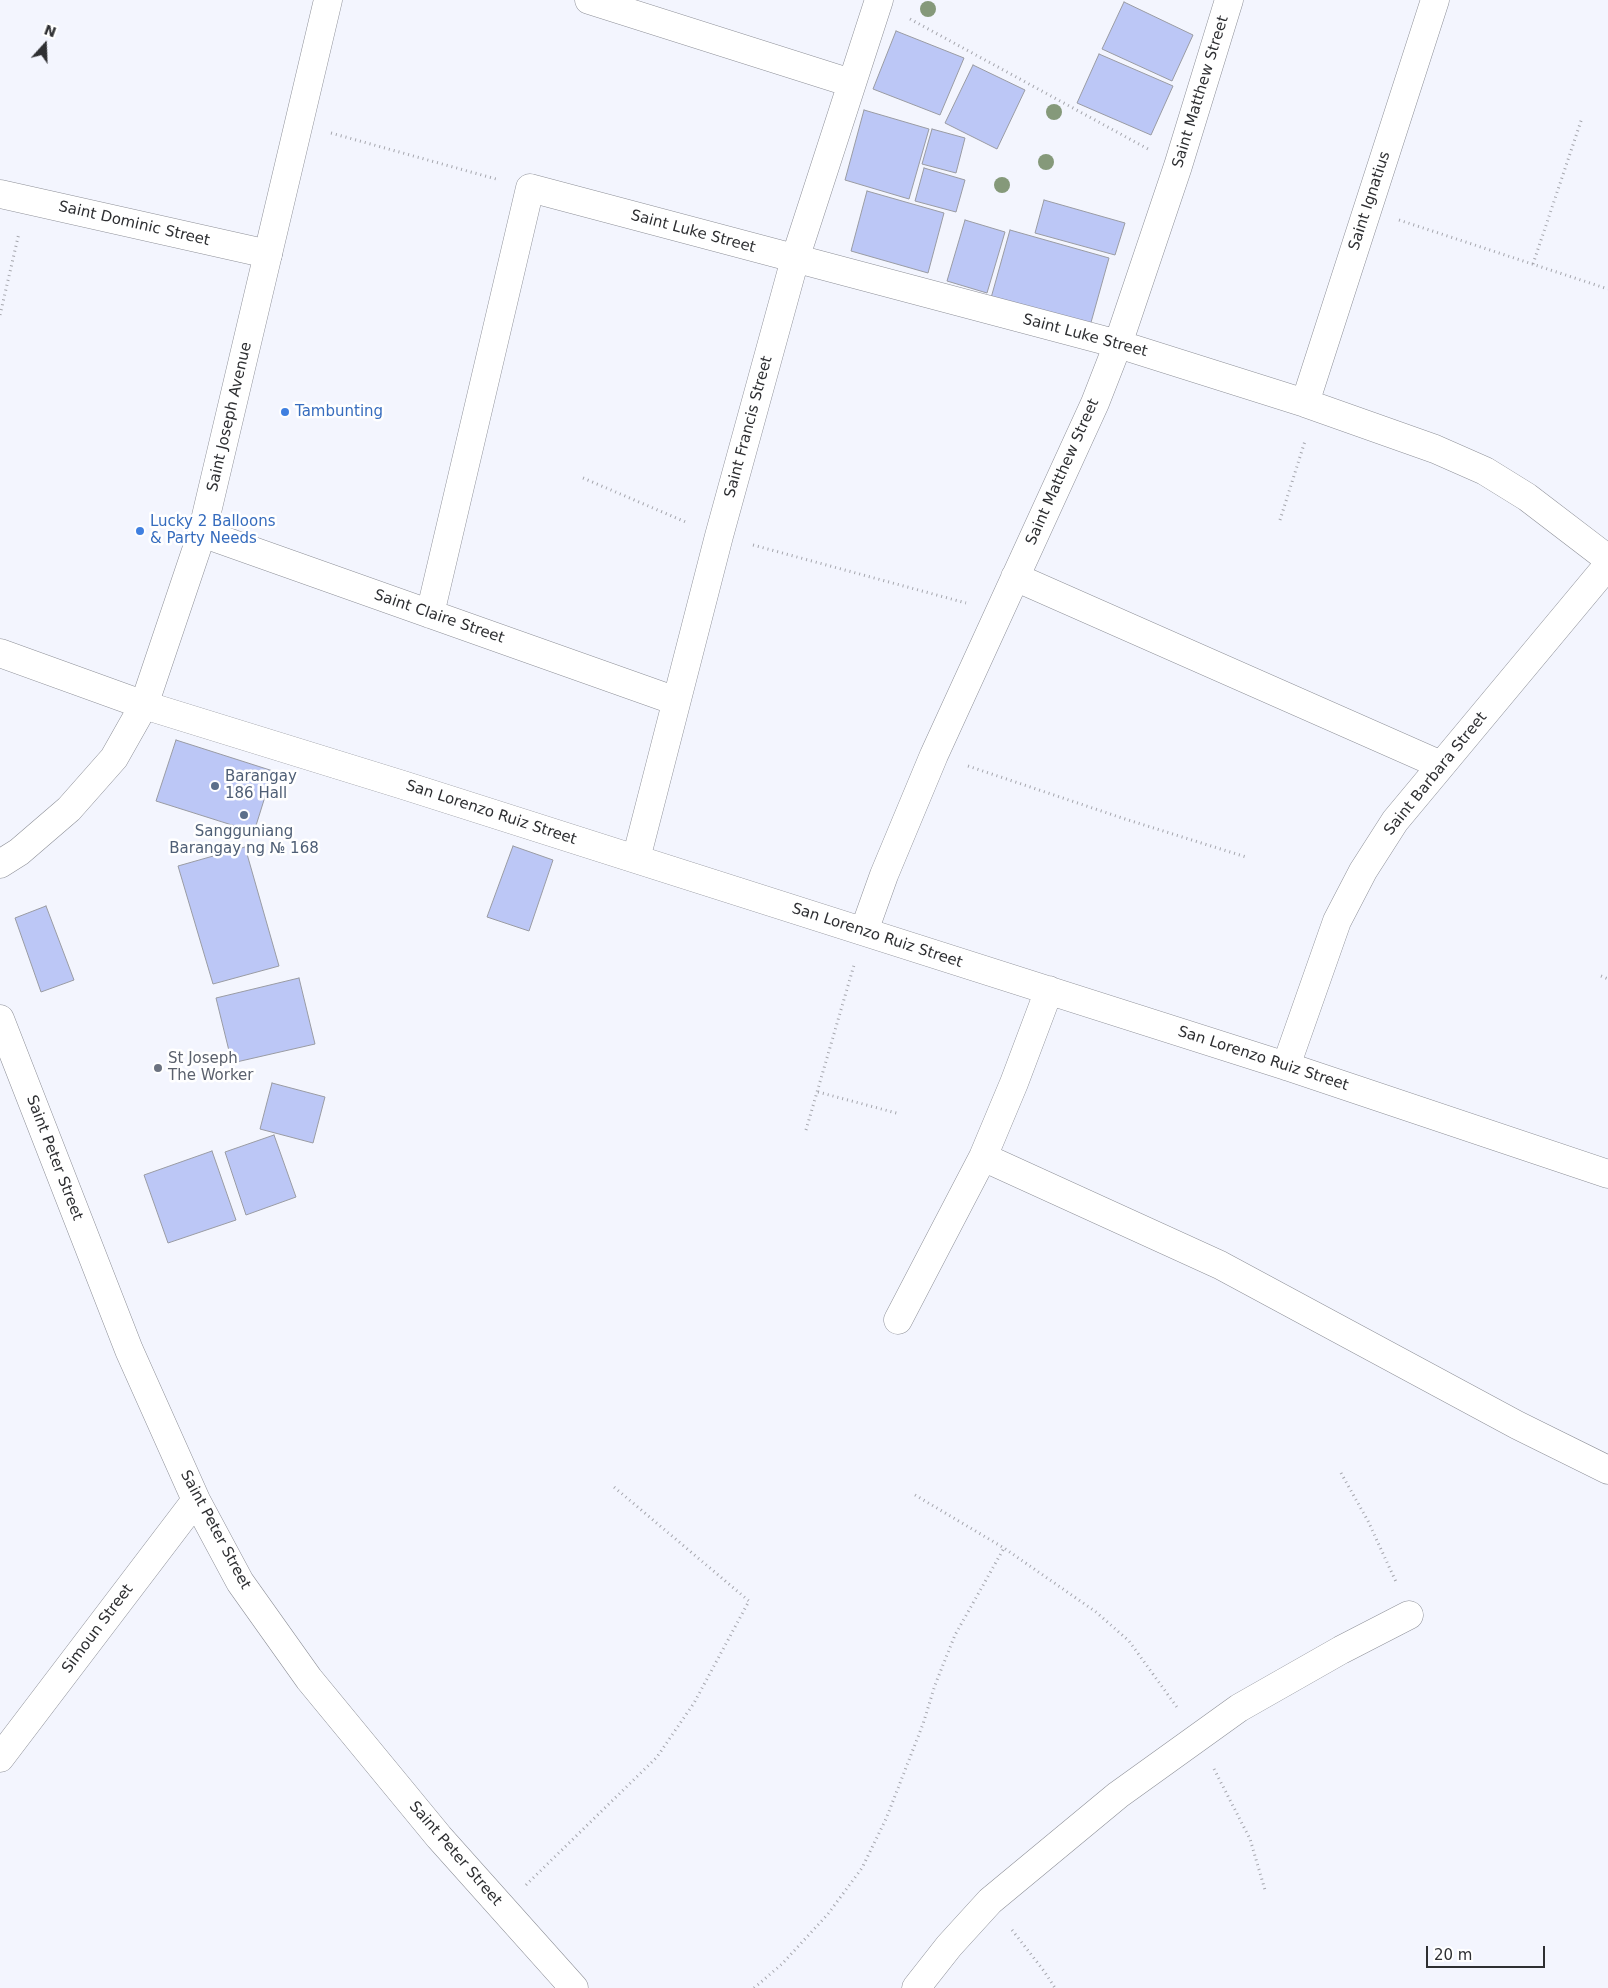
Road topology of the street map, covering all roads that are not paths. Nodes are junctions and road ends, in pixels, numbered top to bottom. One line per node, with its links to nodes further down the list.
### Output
1 (328, 0): 8 (street, Saint Joseph Avenue)
2 (589, 0): 6 (street)
3 (1229, 0): 10 (street, Saint Matthew Street)
4 (1435, 0): 11 (street, Saint Ignatius)
5 (879, 1): 6 (street, Saint Francis Street)
6 (851, 83): 9 (street, Saint Francis Street)
7 (0, 194): 8 (street, Saint Dominic Street)
8 (268, 254): 12 (street, Saint Joseph Avenue)
9 (795, 259): 10 (street, Saint Luke Street); 16 (street, Saint Luke Street); 18 (street, Saint Francis Street)
10 (1118, 344): 11 (street, Saint Luke Street); 15 (street, Saint Matthew Street)
11 (1305, 403): 13 (street, Saint Luke Street)
12 (202, 533): 16 (street, Saint Claire Street); 19 (street, Saint Joseph Avenue)
13 (1608, 559)
14 (1608, 566): 20 (street, Saint Barbara Street)
15 (1015, 577): 20 (street); 23 (street, Saint Matthew Street)
16 (430, 614): 18 (street, Saint Claire Street)
17 (0, 653): 19 (street)
18 (676, 701): 21 (street, Saint Francis Street)
19 (144, 705): 21 (street, San Lorenzo Ruiz Street); 22 (street, Saint Joseph Avenue)
20 (1441, 766): 26 (street, Saint Barbara Street)
21 (636, 859): 23 (street, San Lorenzo Ruiz Street)
22 (0, 864)
23 (864, 931): 24 (street, San Lorenzo Ruiz Street)
24 (1049, 990): 26 (street, San Lorenzo Ruiz Street); 27 (street)
25 (0, 1019): 31 (street, Saint Peter Street)
26 (1286, 1066): 28 (street, San Lorenzo Ruiz Street)
27 (983, 1157): 29 (street); 30 (street)
28 (1608, 1174)
29 (898, 1320)
30 (1608, 1470)
31 (196, 1500): 33 (street, Simoun Street); 34 (street, Saint Peter Street)
32 (1409, 1615): 35 (street)
33 (0, 1758)
34 (574, 1988)
35 (916, 1988)

